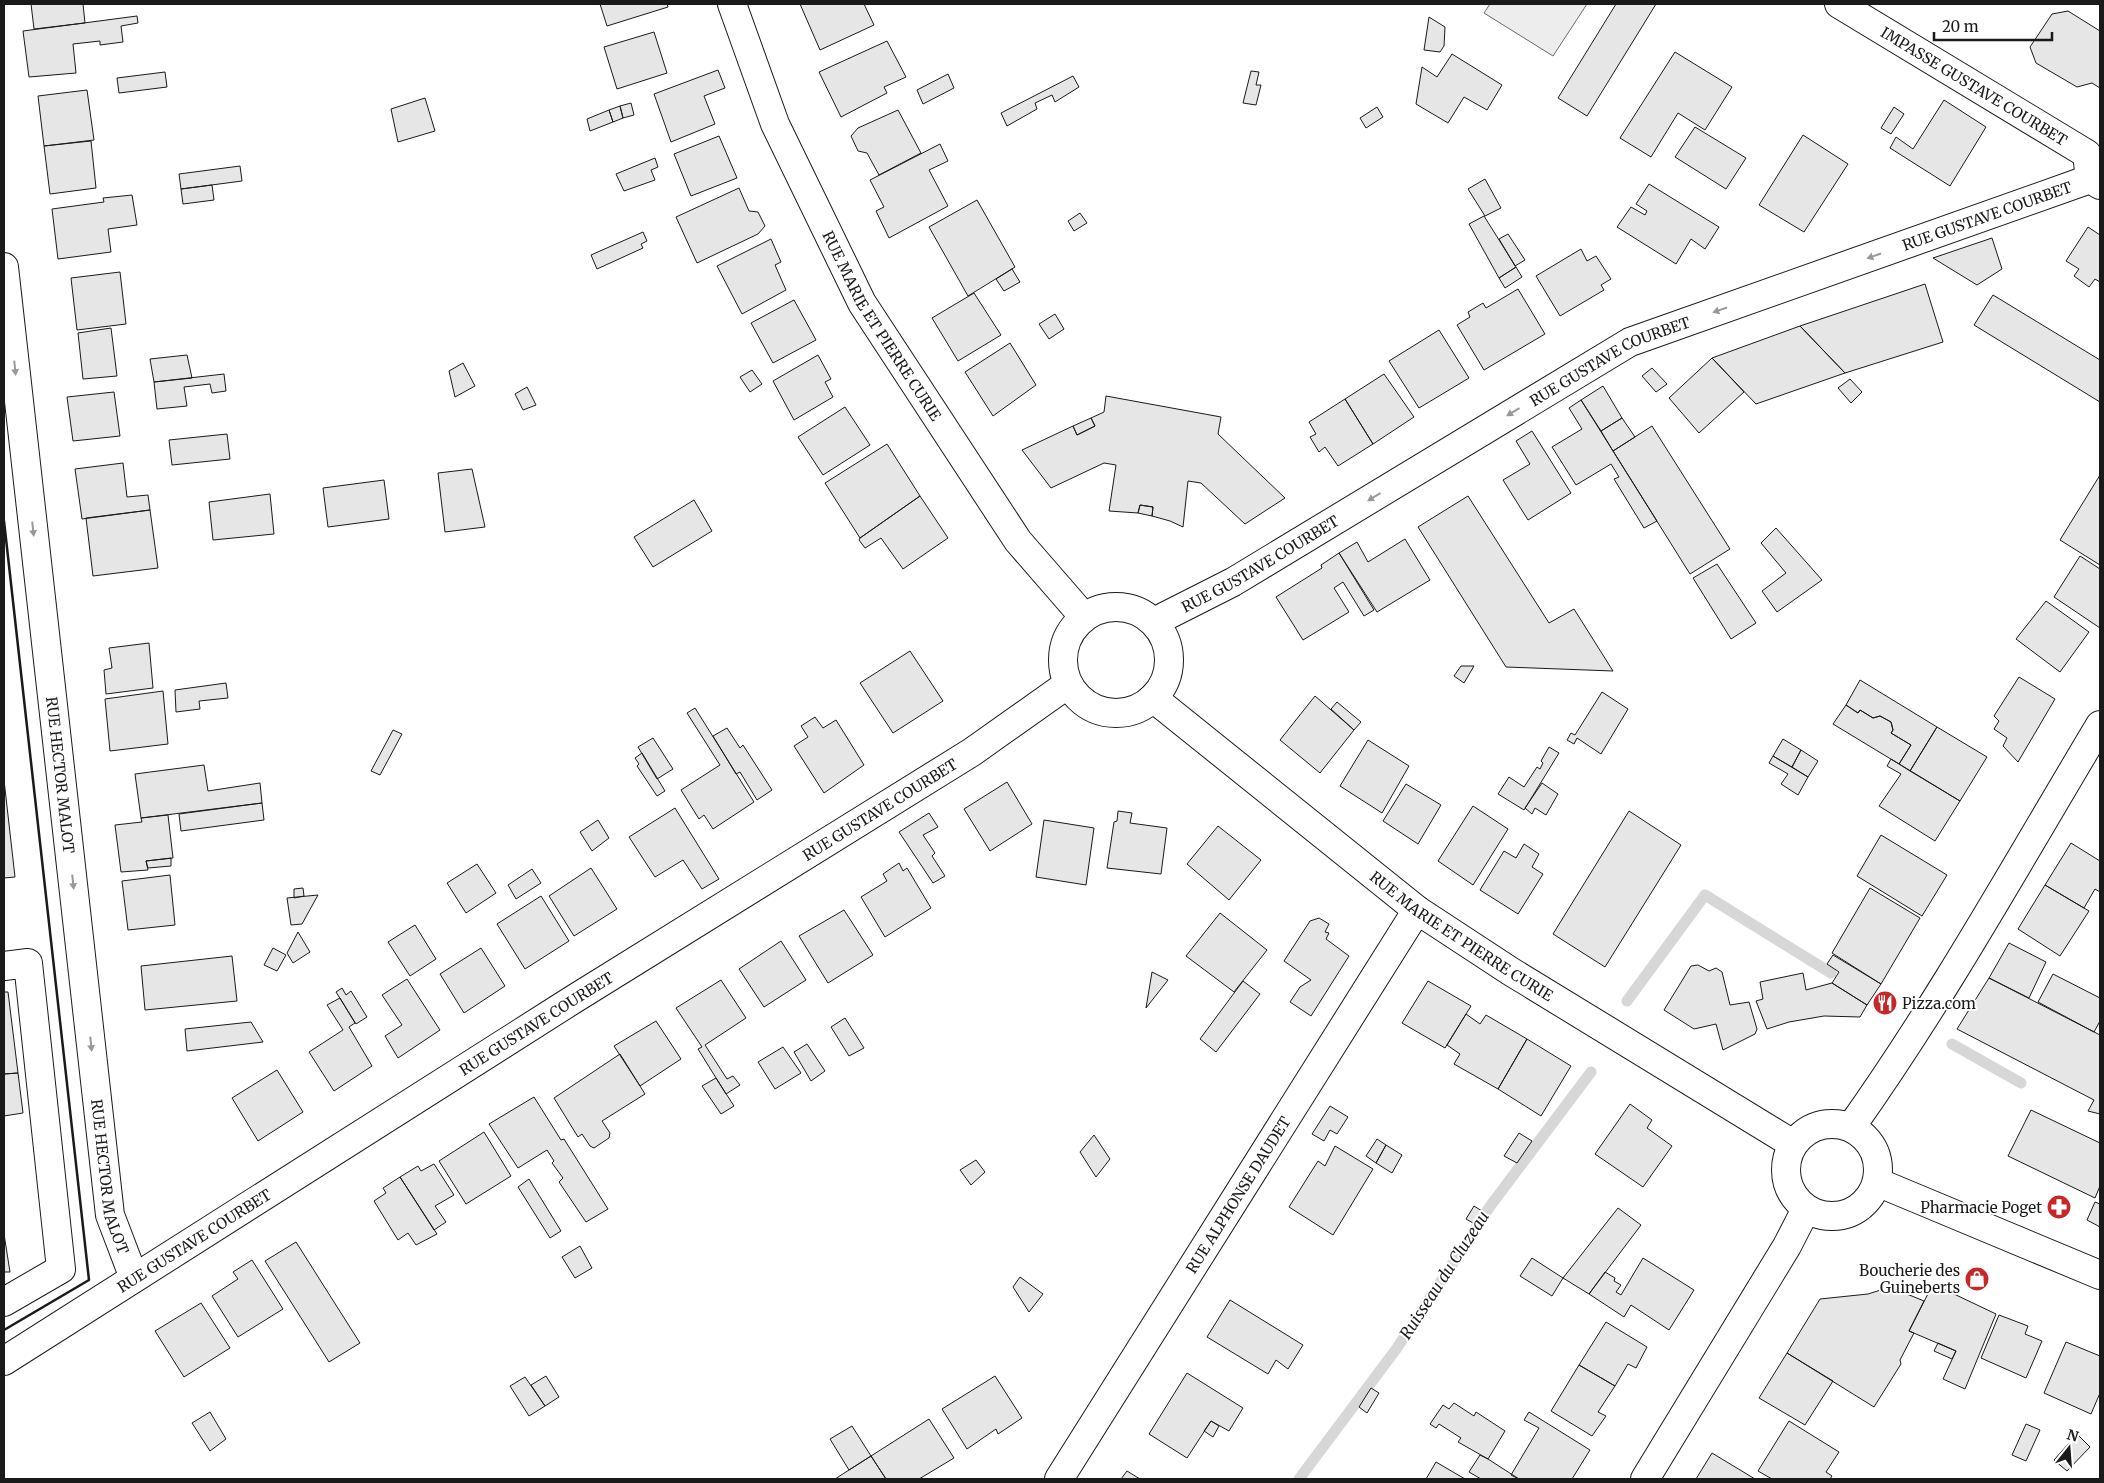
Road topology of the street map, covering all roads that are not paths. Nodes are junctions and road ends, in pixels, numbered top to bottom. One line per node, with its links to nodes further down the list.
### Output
1 (732, 4): 5 (street, RUE MARIE ET PIERRE CURIE)
2 (1839, 4): 3 (street, IMPASSE GUSTAVE COURBET)
3 (2095, 182): 6 (street, RUE GUSTAVE COURBET, one-way to 6)
4 (4, 267): 17 (street, RUE HECTOR MALOT, one-way to 17)
5 (1084, 617): 6 (street); 7 (street)
6 (1154, 622): 8 (street)
7 (1068, 684): 8 (street); 17 (street, RUE GUSTAVE COURBET)
8 (1153, 698): 10 (street, RUE MARIE ET PIERRE CURIE)
9 (2100, 725): 12 (street)
10 (1417, 910): 13 (street, RUE MARIE ET PIERRE CURIE); 20 (street, RUE ALPHONSE DAUDET)
11 (4, 966): 18 (street)
12 (1851, 1127): 13 (street); 14 (street)
13 (1793, 1144): 15 (street)
14 (1877, 1182): 15 (street); 16 (street)
15 (1806, 1210): 21 (street)
16 (2100, 1274)
17 (134, 1278): 19 (street, RUE GUSTAVE COURBET)
18 (4, 1302)
19 (4, 1361)
20 (1059, 1479)
21 (1644, 1479)

